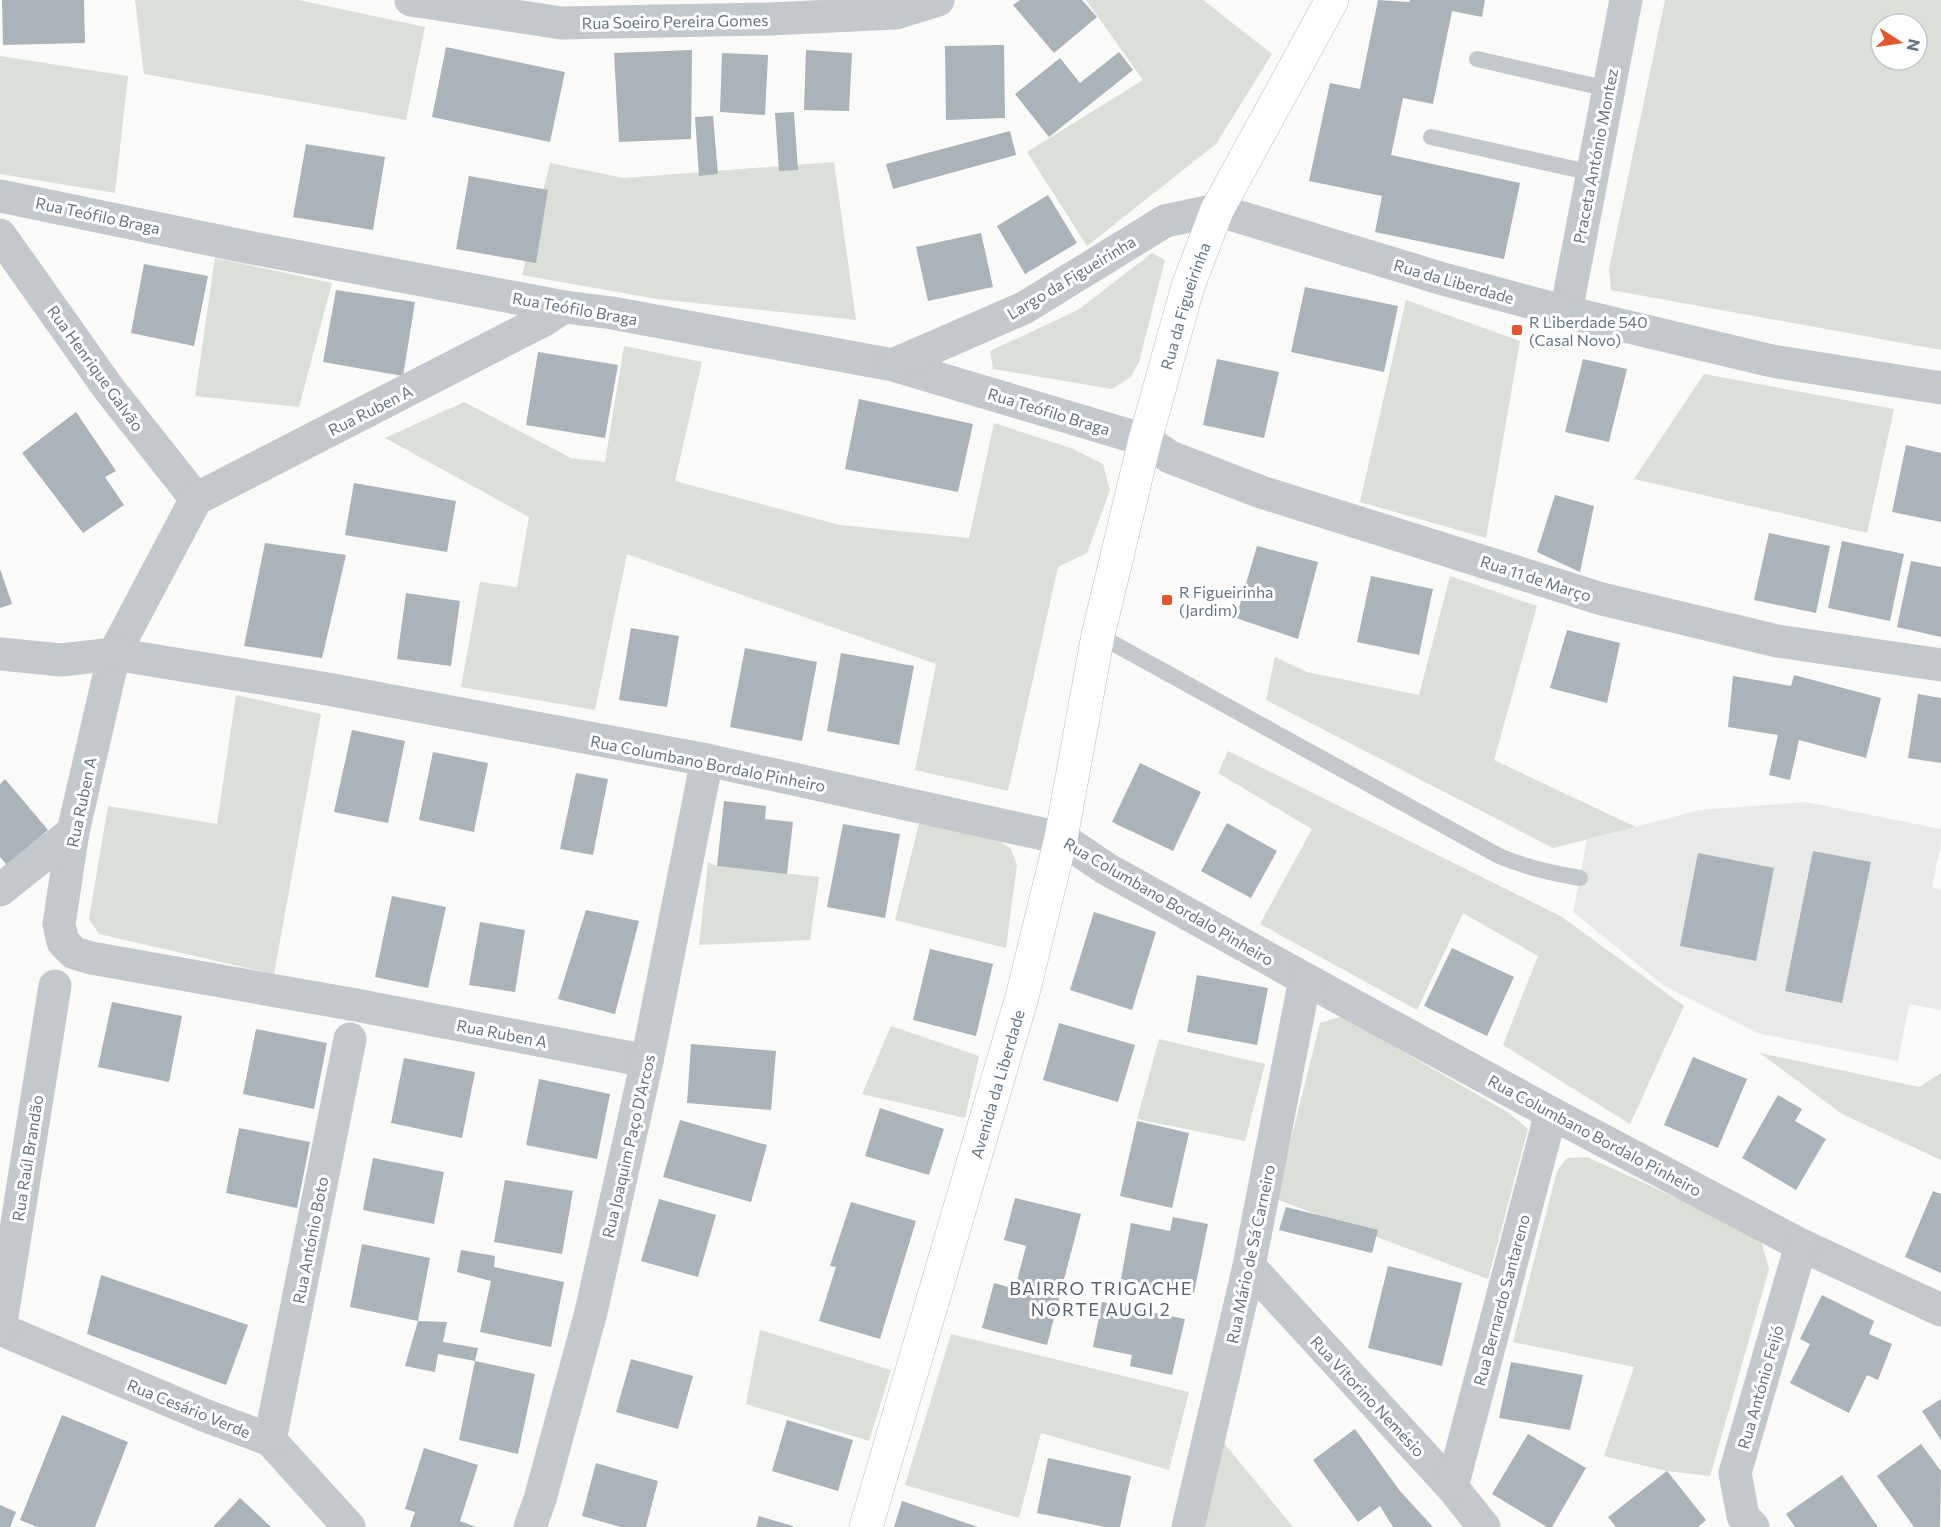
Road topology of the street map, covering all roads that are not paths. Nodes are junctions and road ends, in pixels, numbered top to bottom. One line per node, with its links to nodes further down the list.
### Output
1 (411, 0): 5 (street, Rua Soeiro Pereira Gomes)
2 (938, 0): 6 (street, Rua Soeiro Pereira Gomes)
3 (1332, 0): 12 (street, Rua da Figueirinha)
4 (1625, 0): 8 (street, Praceta António Montez)
5 (502, 8): 6 (street, Rua Soeiro Pereira Gomes)
6 (770, 9)
7 (1476, 59): 8 (lane)
8 (1608, 89): 10 (street, Praceta António Montez)
9 (1431, 137): 10 (lane)
10 (1592, 173): 15 (street, Praceta António Montez)
11 (0, 196): 14 (street, Rua Teófilo Braga)
12 (1217, 210): 15 (street, Rua da Liberdade); 16 (street, Largo da Figueirinha); 18 (street, Rua da Figueirinha)
13 (0, 234): 19 (street, Rua Henrique Galvão)
14 (564, 307): 16 (street, Rua Teófilo Braga); 19 (street, Rua Ruben A)
15 (1566, 312): 17 (street, Rua da Liberdade)
16 (893, 365): 18 (street, Rua Teófilo Braga)
17 (1941, 388)
18 (1145, 440): 20 (street, Rua da Figueirinha); 23 (street, Rua 11 de Março)
19 (196, 499): 22 (street, Rua Ruben A)
20 (1098, 634): 26 (street, Avenida da Liberdade); 27 (lane)
21 (0, 654): 22 (street, Rua Columbano Bordalo Pinheiro)
22 (114, 654): 24 (street, Rua Columbano Bordalo Pinheiro); 25 (street, Rua Ruben A)
23 (1941, 665)
24 (707, 760): 26 (street, Rua Columbano Bordalo Pinheiro); 32 (street, Rua Joaquim Paço D'Arcos)
25 (73, 832): 28 (street); 32 (street, Rua Ruben A)
26 (1060, 838): 29 (street, Rua Columbano Bordalo Pinheiro); 42 (street, Avenida da Liberdade)
27 (1580, 878)
28 (0, 890)
29 (1305, 979): 33 (street, Rua Columbano Bordalo Pinheiro); 35 (street, Rua Mário de Sá Carneiro)
30 (55, 986): 37 (street, Rua Raúl Brandão)
31 (350, 1039): 38 (street, Rua António Boto)
32 (647, 1061): 41 (street, Rua Joaquim Paço D'Arcos)
33 (1551, 1113): 34 (street, Rua Columbano Bordalo Pinheiro); 39 (street, Rua Bernardo Santareno)
34 (1801, 1245): 36 (street, Rua Columbano Bordalo Pinheiro); 45 (street, Rua António Feijó)
35 (1249, 1266): 39 (street, Rua Vitorino Nemésio); 43 (street, Rua Mário de Sá Carneiro)
36 (1941, 1310)
37 (0, 1329): 38 (street, Rua Cesário Verde)
38 (270, 1440): 40 (street, Rua Cesário Verde)
39 (1452, 1487): 44 (street, Rua Vitorino Nemésio)
40 (349, 1527)
41 (530, 1527)
42 (866, 1527)
43 (1188, 1527)
44 (1484, 1527)
45 (1753, 1527)

